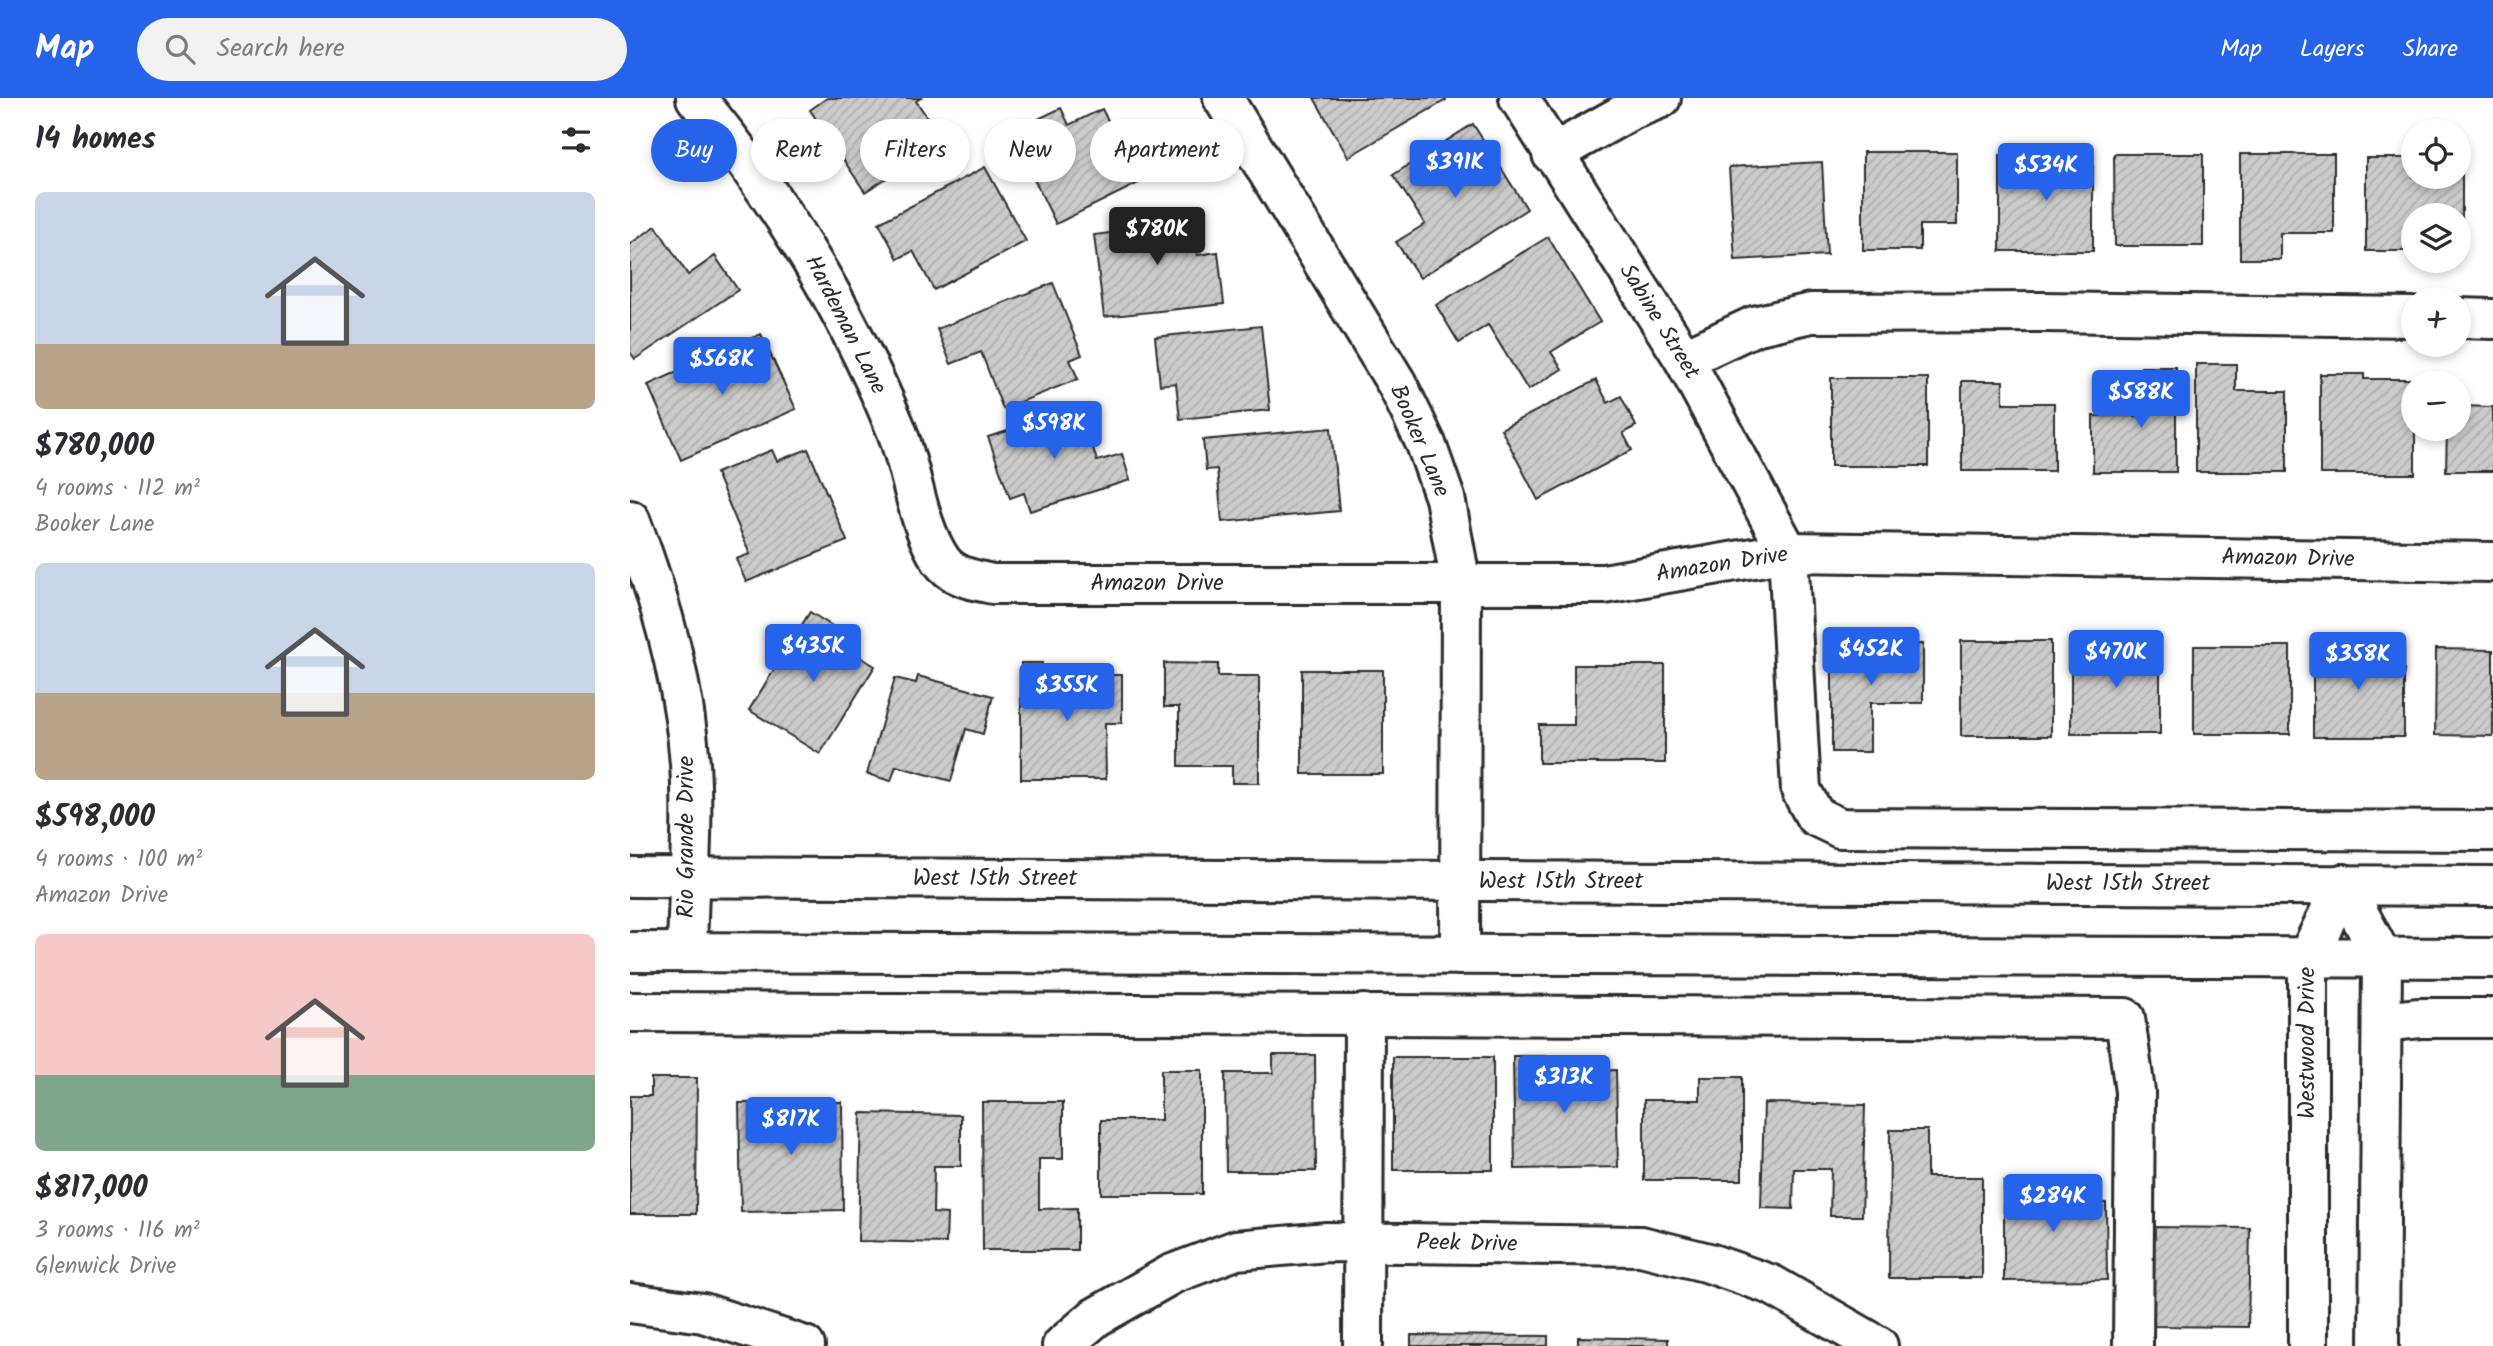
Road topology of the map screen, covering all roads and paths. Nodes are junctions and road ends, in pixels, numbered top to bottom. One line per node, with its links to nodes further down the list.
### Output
1 (696, 98): 13 (street, Hardeman Lane)
2 (1223, 98): 14 (street, Booker Lane)
3 (1519, 98): 5 (street, Sabine Street)
4 (1661, 98): 5 (street)
5 (1552, 154): 9 (street, Sabine Street)
6 (2401, 317): 9 (street)
7 (2471, 318): 8 (street)
8 (2493, 318)
9 (1684, 359): 11 (street, Sabine Street)
10 (630, 520): 17 (street, Rio Grande Drive)
11 (1788, 552): 12 (street, Amazon Drive); 14 (street, Amazon Drive); 15 (street)
12 (2493, 562)
13 (954, 573): 14 (street, Amazon Drive)
14 (1461, 584): 18 (street, Booker Lane)
15 (2493, 831)
16 (630, 877): 17 (street, West 15th Street)
17 (689, 877): 18 (street, West 15th Street); 22 (street, Rio Grande Drive)
18 (1461, 882): 19 (street, West 15th Street); 23 (street, Booker Lane)
19 (2343, 884): 20 (street, West 15th Street); 24 (street, Westwood Drive); 25 (street)
20 (2493, 886)
21 (630, 952): 22 (street)
22 (687, 952): 23 (street)
23 (1460, 955): 24 (street)
24 (2308, 957): 25 (street); 38 (street, Westwood Drive)
25 (2382, 957): 26 (street); 30 (street)
26 (2493, 958)
27 (630, 1012): 28 (street)
28 (1364, 1014): 31 (street); 37 (street)
29 (2493, 1018): 30 (street)
30 (2382, 1022): 39 (street)
31 (1362, 1242): 34 (street, Peek Drive); 35 (street); 36 (street, Peek Drive)
32 (630, 1303): 33 (street)
33 (805, 1346)
34 (1062, 1346)
35 (1363, 1346)
36 (1878, 1346)
37 (2133, 1346)
38 (2308, 1346)
39 (2379, 1346)

